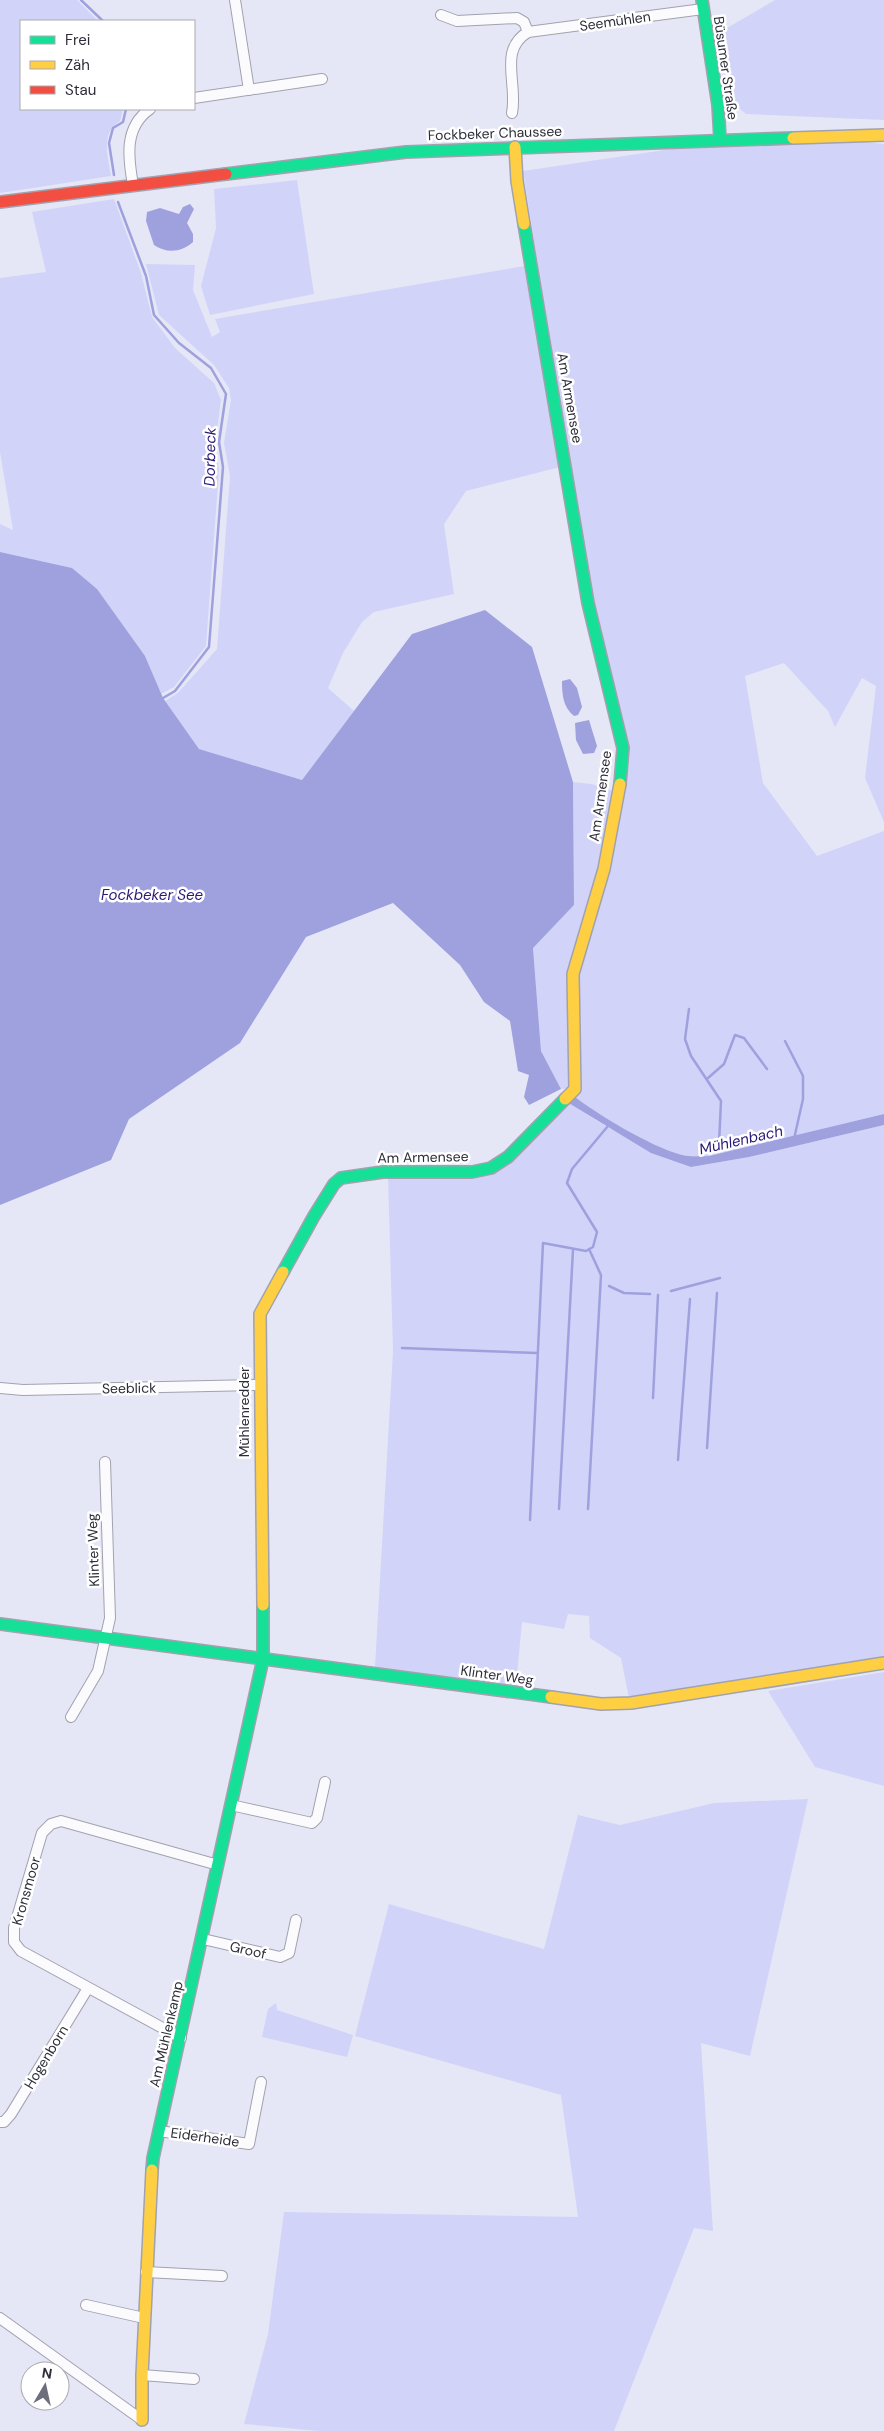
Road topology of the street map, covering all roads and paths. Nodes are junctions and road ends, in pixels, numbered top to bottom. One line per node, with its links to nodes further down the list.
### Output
1 (235, 0): 6 (street)
2 (702, 4): 4 (street, Seemühlen); 11 (street, Büsumer Straße)
3 (441, 15): 4 (street)
4 (528, 32): 9 (street)
5 (322, 79): 6 (street)
6 (249, 90): 7 (street)
7 (195, 98)
8 (148, 110): 13 (street)
9 (512, 113)
10 (884, 135): 11 (street, Fockbeker Chaussee)
11 (720, 139): 12 (street, Fockbeker Chaussee)
12 (515, 147): 13 (street, Fockbeker Chaussee); 15 (street, Am Armensee)
13 (134, 185): 14 (street, Fockbeker Chaussee)
14 (0, 202)
15 (334, 1184): 16 (street, Mühlenredder)
16 (259, 1385): 17 (street, Seeblick); 21 (street, Mühlenredder)
17 (0, 1388)
18 (105, 1462): 20 (street, Klinter Weg)
19 (0, 1624): 20 (street, Klinter Weg)
20 (105, 1637): 21 (street, Klinter Weg); 23 (street)
21 (262, 1659): 22 (street, Klinter Weg); 25 (street, Am Mühlenkamp)
22 (884, 1664)
23 (71, 1716)
24 (325, 1782): 25 (street)
25 (231, 1806): 26 (street, Am Mühlenkamp)
26 (218, 1865): 28 (street, Am Mühlenkamp); 29 (street, Kronsmoor)
27 (296, 1920): 28 (street, Groof)
28 (203, 1939): 30 (street, Am Mühlenkamp)
29 (88, 1988): 30 (street, Kronsmoor); 32 (street, Hogenborn)
30 (181, 2038): 33 (street, Am Mühlenkamp)
31 (261, 2082): 33 (street, Eiderheide)
32 (0, 2122)
33 (159, 2131): 34 (street, Am Mühlenkamp)
34 (146, 2272): 35 (street); 38 (street, Am Mühlenkamp)
35 (222, 2276)
36 (86, 2305): 38 (street)
37 (0, 2318): 41 (street)
38 (144, 2318): 39 (street, Am Mühlenkamp)
39 (142, 2375): 40 (street); 41 (street, Am Mühlenkamp)
40 (194, 2379)
41 (142, 2420)

